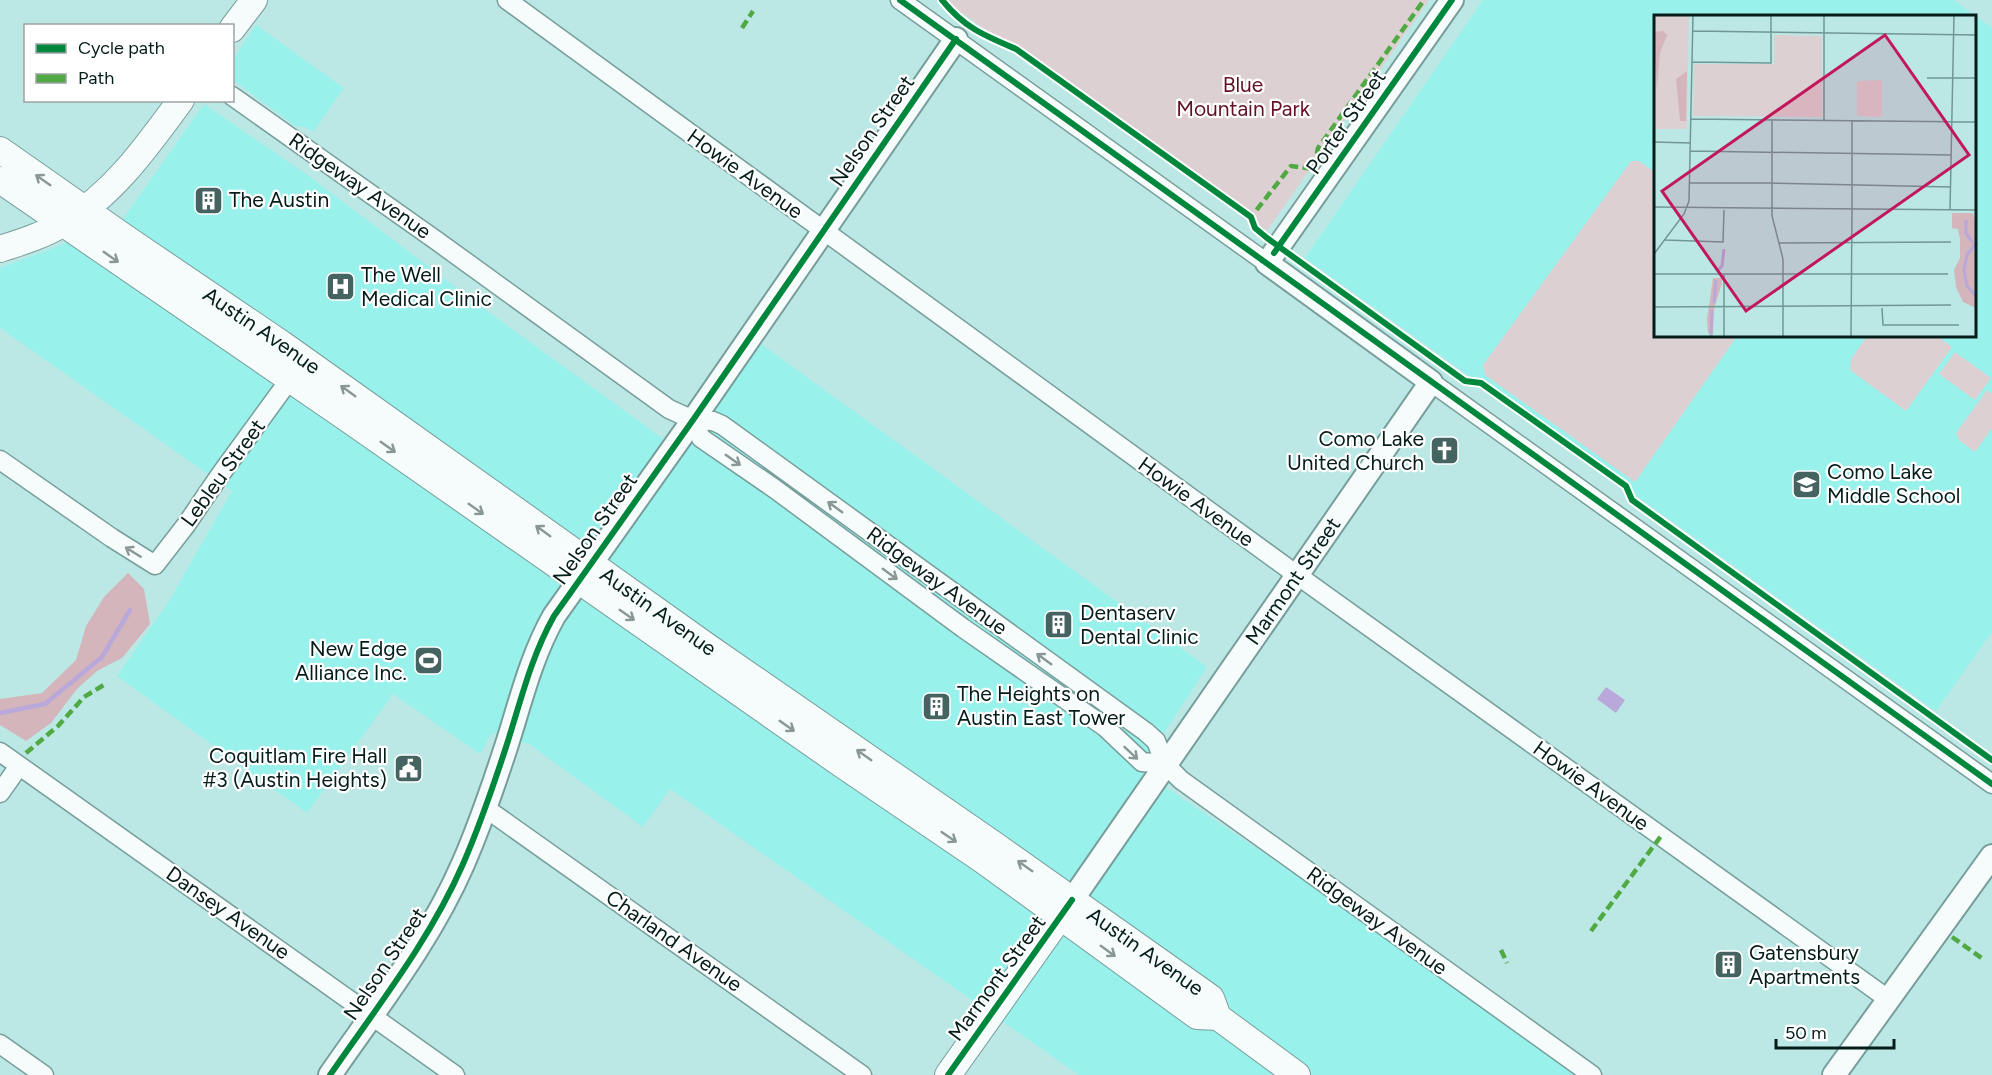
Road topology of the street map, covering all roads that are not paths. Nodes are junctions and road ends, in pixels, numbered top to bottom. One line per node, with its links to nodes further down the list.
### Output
1 (254, 0): 5 (main road)
2 (507, 0): 13 (street, Howie Avenue)
3 (900, 0): 6 (street)
4 (1452, 0): 15 (street, Porter Street)
5 (234, 26)
6 (956, 39): 13 (street, Nelson Street); 15 (street)
7 (234, 97): 19 (street, Ridgeway Avenue)
8 (180, 102): 11 (main road)
9 (0, 150): 11 (main road, Austin Avenue, one-way to 9)
10 (0, 180): 12 (main road, Austin Avenue)
11 (85, 209): 12 (main road); 16 (main road, Austin Avenue)
12 (64, 223): 14 (main road); 17 (main road, Austin Avenue, one-way to 17)
13 (823, 231): 19 (street, Nelson Street); 22 (street, Howie Avenue)
14 (0, 249)
15 (1267, 263): 18 (street)
16 (316, 368): 17 (main road); 21 (main road, Austin Avenue, one-way to 16)
17 (290, 379): 20 (street, Lebleu Street, one-way to 20); 21 (main road, Austin Avenue, one-way to 21)
18 (1431, 382): 22 (street, Marmont Street); 26 (street)
19 (693, 420): 21 (street, Nelson Street); 24 (street, Ridgeway Avenue, one-way to 24); 24 (street, Ridgeway Avenue, one-way to 19)
20 (0, 460)
21 (585, 573): 28 (street, Nelson Street); 30 (main road, Austin Avenue)
22 (1297, 575): 24 (street, Marmont Street); 31 (street, Howie Avenue)
23 (0, 752): 25 (street, Dansey Avenue)
24 (1165, 764): 30 (street, Marmont Street); 40 (street, Ridgeway Avenue)
25 (19, 766): 27 (street); 32 (street, Dansey Avenue)
26 (1992, 784)
27 (0, 793)
28 (484, 807): 32 (street, Nelson Street); 37 (street, Charland Avenue)
29 (1992, 856): 31 (street)
30 (1067, 908): 38 (main road, Marmont Street); 39 (main road, Austin Avenue)
31 (1888, 999): 41 (street)
32 (372, 1015): 35 (street, Nelson Street); 36 (street, Dansey Avenue)
33 (0, 1044): 34 (street)
34 (44, 1075)
35 (330, 1075)
36 (455, 1075)
37 (862, 1075)
38 (948, 1075)
39 (1297, 1075)
40 (1592, 1075)
41 (1834, 1075)

